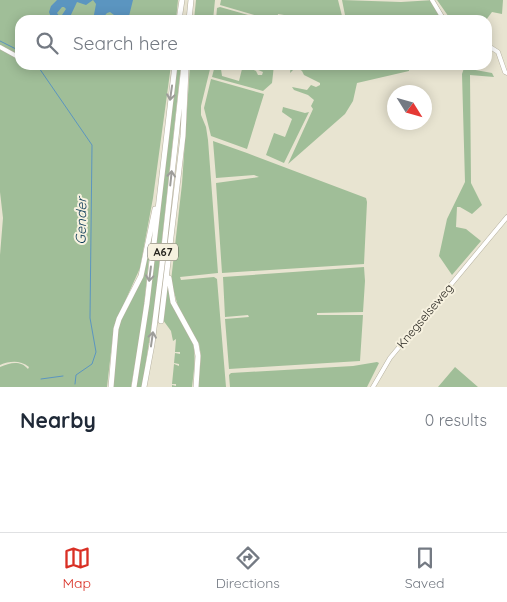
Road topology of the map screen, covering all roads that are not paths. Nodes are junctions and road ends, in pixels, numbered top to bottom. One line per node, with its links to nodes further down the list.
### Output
1 (182, 0): 4 (highway)
2 (191, 0): 5 (highway)
3 (432, 0): 6 (street)
4 (180, 15)
5 (189, 15)
6 (441, 15)
7 (0, 47): 9 (street)
8 (492, 48): 13 (street)
9 (15, 55)
10 (174, 70): 14 (highway, A67, one-way to 14)
11 (184, 70): 20 (highway, A67, one-way to 11)
12 (185, 70): 16 (highway, A67)
13 (507, 73)
14 (160, 191): 18 (highway, A67); 19 (highway, A67, one-way to 19)
15 (507, 217): 22 (street, Knegselseweg)
16 (169, 255): 17 (highway, A67); 21 (highway, A67)
17 (161, 321)
18 (111, 387)
19 (134, 387)
20 (144, 387)
21 (196, 387)
22 (373, 387)

